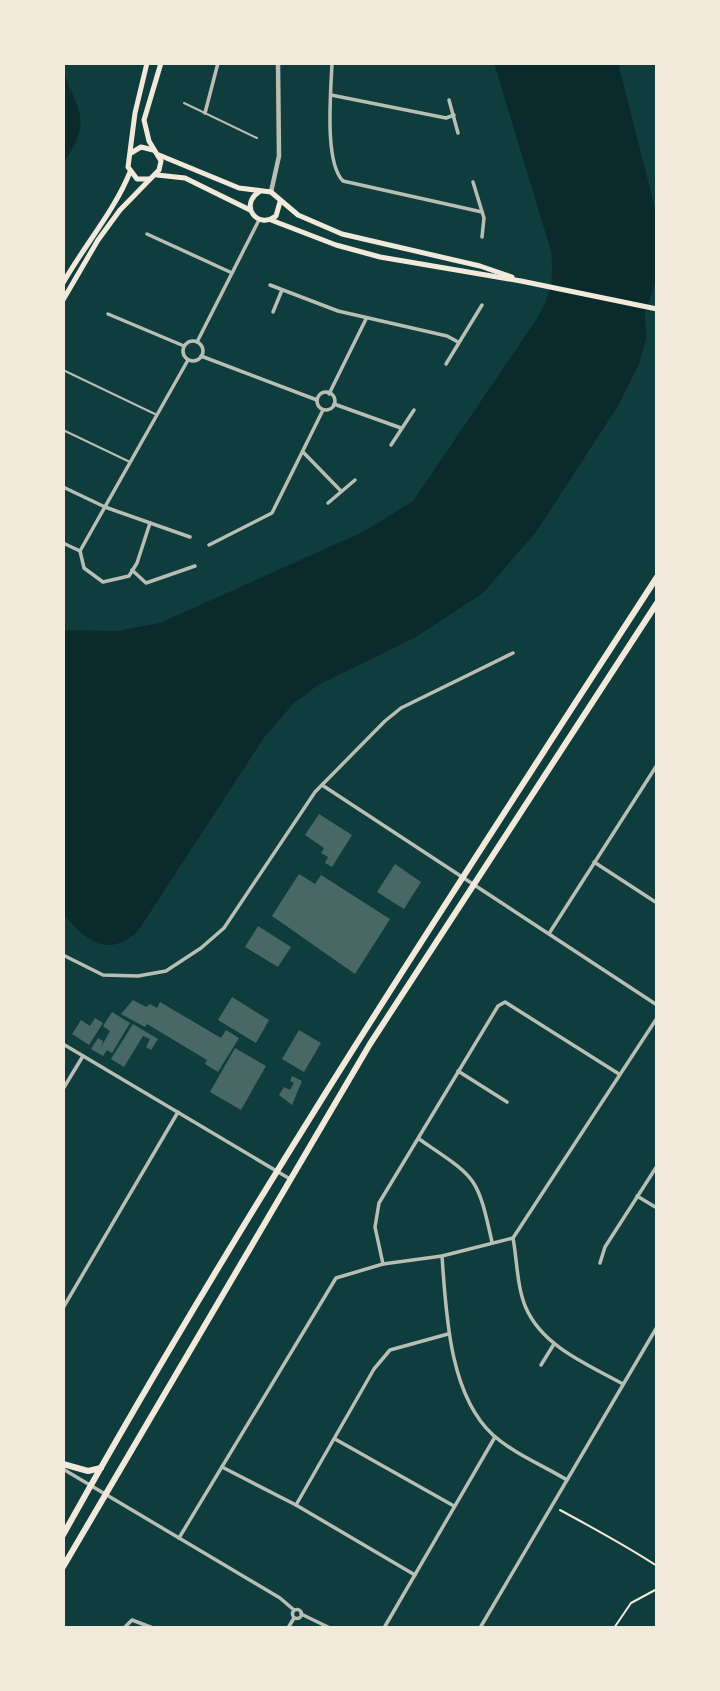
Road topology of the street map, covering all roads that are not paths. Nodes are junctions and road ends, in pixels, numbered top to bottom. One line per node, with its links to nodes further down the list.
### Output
1 (147, 63): 13 (main road)
2 (161, 63): 14 (main road)
3 (218, 63): 9 (street)
4 (278, 63): 19 (street)
5 (332, 63): 6 (street)
6 (331, 95): 10 (street); 22 (street)
7 (449, 100): 10 (street)
8 (184, 103): 9 (lane)
9 (205, 113): 12 (lane)
10 (454, 115): 11 (street)
11 (458, 133)
12 (257, 138)
13 (131, 153): 14 (main road); 15 (main road)
14 (157, 153): 16 (main road); 18 (main road)
15 (130, 172): 16 (main road); 29 (main road)
16 (155, 176): 21 (main road); 32 (main road)
17 (473, 182): 22 (street)
18 (261, 191): 19 (main road); 21 (main road)
19 (271, 192): 20 (main road)
20 (280, 202): 24 (main road); 28 (main road)
21 (250, 209): 23 (main road)
22 (482, 212): 26 (street)
23 (259, 220): 24 (main road); 27 (street)
24 (271, 220): 28 (main road)
25 (147, 234): 27 (street)
26 (482, 236)
27 (230, 272): 38 (street)
28 (521, 281): 34 (main road)
29 (63, 284)
30 (270, 285): 31 (street)
31 (282, 290): 35 (street); 37 (street)
32 (63, 300)
33 (482, 305): 39 (street)
34 (655, 309)
35 (273, 312)
36 (108, 314): 40 (street)
37 (366, 319): 39 (street); 45 (street)
38 (197, 342): 40 (street); 41 (street)
39 (458, 342): 43 (street)
40 (184, 346): 42 (street)
41 (201, 356): 42 (street); 46 (street)
42 (188, 360): 50 (street)
43 (446, 364)
44 (63, 370): 50 (lane)
45 (329, 394): 46 (street); 47 (street)
46 (317, 400): 48 (street)
47 (334, 404): 48 (street); 51 (street)
48 (323, 410): 54 (street)
49 (414, 410): 51 (street)
50 (158, 415): 55 (street)
51 (401, 428): 53 (street)
52 (63, 430): 55 (lane)
53 (391, 444)
54 (303, 452): 58 (street); 64 (street)
55 (131, 462): 60 (street)
56 (355, 480): 58 (street)
57 (63, 487): 60 (street)
58 (341, 491): 59 (street)
59 (328, 503)
60 (105, 507): 61 (street); 65 (street)
61 (150, 523): 62 (street); 67 (street)
62 (190, 537)
63 (63, 543): 65 (street)
64 (209, 545)
65 (80, 551): 67 (street)
66 (195, 566): 67 (street)
67 (132, 570)
68 (657, 577): 74 (highway)
69 (657, 603): 75 (highway)
70 (513, 653): 72 (street)
71 (657, 765): 73 (street)
72 (322, 785): 74 (street); 78 (street)
73 (594, 862): 76 (street); 77 (street)
74 (463, 875): 75 (street); 90 (highway)
75 (475, 884): 77 (street); 91 (highway)
76 (657, 903)
77 (550, 932): 79 (street)
78 (63, 955)
79 (657, 1005)
80 (657, 1018): 84 (street)
81 (63, 1044): 82 (street)
82 (83, 1056): 85 (street); 87 (street)
83 (458, 1071): 84 (street); 86 (street); 88 (street)
84 (620, 1074): 94 (street)
85 (63, 1089)
86 (507, 1102)
87 (178, 1112): 90 (street); 99 (street)
88 (418, 1139): 95 (street); 98 (street)
89 (657, 1166): 92 (street)
90 (277, 1171): 91 (street); 109 (highway)
91 (290, 1179): 112 (highway)
92 (637, 1196): 93 (street); 97 (street)
93 (657, 1208)
94 (513, 1238): 95 (street); 102 (street)
95 (492, 1242): 96 (street)
96 (442, 1256): 98 (street); 101 (street)
97 (600, 1263)
98 (383, 1264): 108 (street)
99 (63, 1308)
100 (657, 1327): 104 (street)
101 (448, 1334): 105 (street); 106 (street)
102 (554, 1345): 103 (street); 104 (street)
103 (541, 1365)
104 (623, 1384): 110 (street)
105 (495, 1437): 110 (street); 114 (street)
106 (335, 1439): 113 (street); 114 (street)
107 (63, 1467): 109 (highway); 111 (street)
108 (222, 1467): 113 (street); 116 (street)
109 (101, 1468): 111 (highway)
110 (567, 1479): 127 (street)
111 (90, 1486): 112 (street); 115 (highway)
112 (106, 1495): 116 (street); 117 (highway)
113 (296, 1505): 118 (street)
114 (454, 1506): 118 (street)
115 (63, 1535)
116 (179, 1538): 119 (street)
117 (63, 1567)
118 (415, 1575): 126 (street)
119 (293, 1610): 120 (street); 121 (street)
120 (301, 1614): 121 (street); 125 (street)
121 (294, 1618): 124 (street)
122 (124, 1628): 123 (street)
123 (153, 1628)
124 (288, 1628)
125 (330, 1628)
126 (384, 1628)
127 (480, 1628)

